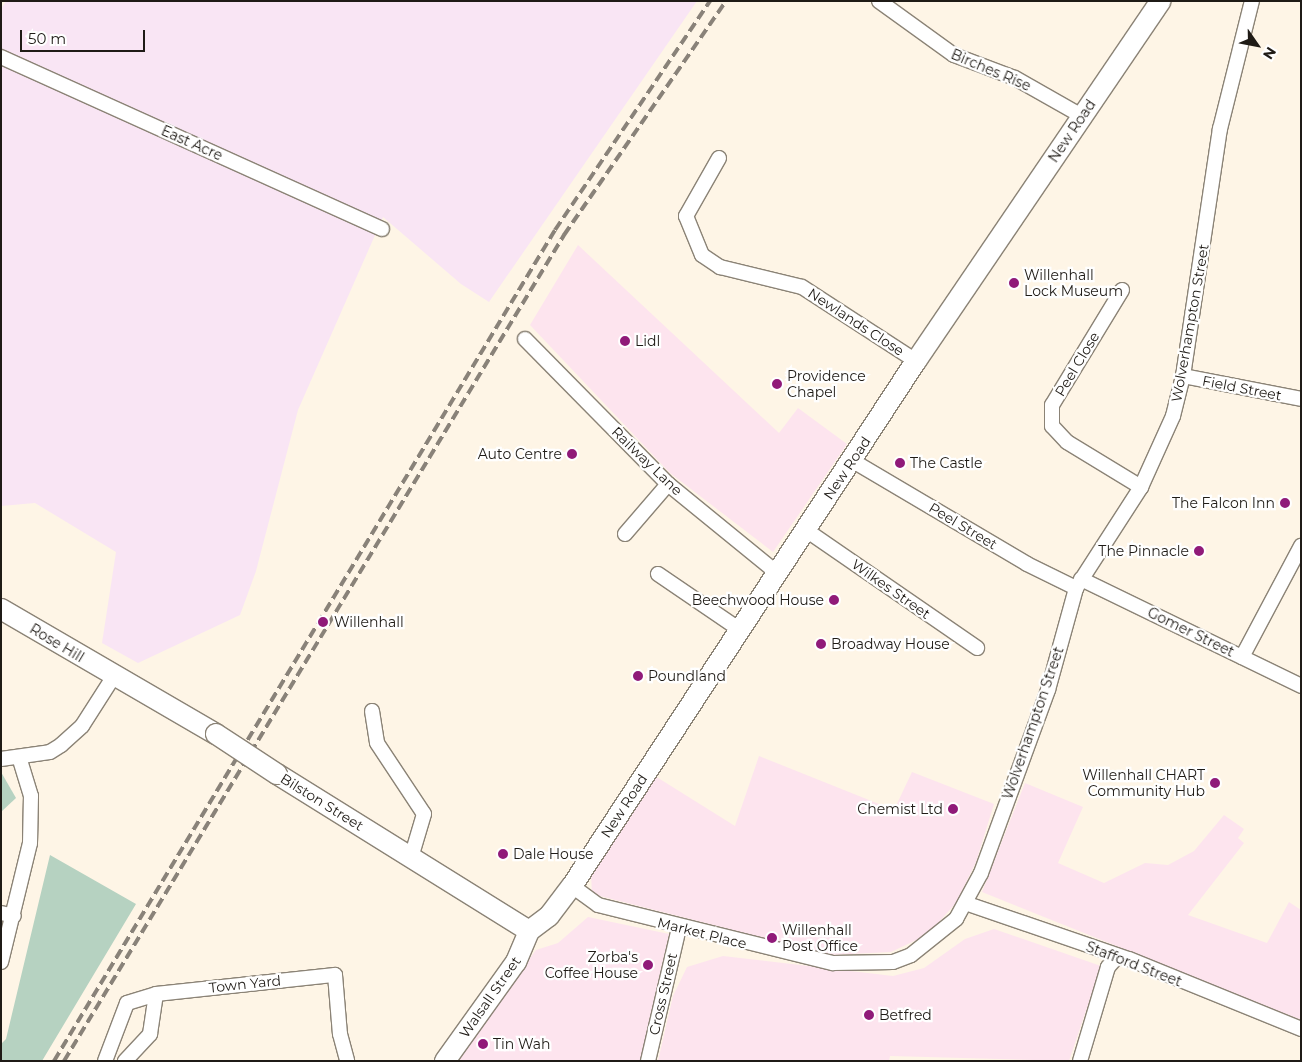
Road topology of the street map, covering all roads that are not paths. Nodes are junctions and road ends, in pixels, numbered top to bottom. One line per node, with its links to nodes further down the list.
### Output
1 (879, 1): 5 (street, Birches Rise)
2 (1161, 1): 5 (main road, New Road)
3 (1252, 1): 11 (street, Wolverhampton Street)
4 (1, 56): 7 (street, East Acre)
5 (1082, 116): 10 (main road, New Road)
6 (719, 158): 10 (street, Newlands Close)
7 (382, 229)
8 (1122, 290): 15 (street, Peel Close)
9 (525, 339): 14 (street, Railway Lane)
10 (916, 361): 13 (main road, New Road)
11 (1183, 376): 12 (street, Field Street); 15 (street, Wolverhampton Street)
12 (1301, 399)
13 (853, 460): 16 (main road, New Road); 21 (street, Peel Street)
14 (668, 484): 17 (street); 19 (street, Railway Lane)
15 (1140, 487): 21 (street, Wolverhampton Street)
16 (806, 530): 19 (main road, New Road); 24 (street, Wilkes Street)
17 (625, 534)
18 (1301, 546): 25 (street)
19 (777, 573): 23 (main road, New Road)
20 (658, 574): 23 (street)
21 (1079, 583): 25 (street, Gomer Street); 33 (street, Wolverhampton Street)
22 (1, 609): 26 (main road, Rose Hill)
23 (740, 630): 32 (main road, New Road)
24 (977, 648)
25 (1242, 657): 27 (street, Gomer Street)
26 (114, 676): 29 (street); 31 (main road, Bilston Street, bridge)
27 (1301, 686)
28 (372, 711): 31 (street)
29 (20, 758): 30 (street); 34 (street)
30 (1, 759)
31 (411, 858): 36 (main road, Bilston Street)
32 (572, 886): 35 (street, Market Place); 36 (main road, New Road)
33 (965, 903): 35 (street, Market Place); 37 (street, Stafford Street)
34 (8, 915): 38 (street)
35 (679, 928): 45 (street, Cross Street)
36 (529, 931): 44 (main road, Walsall Street)
37 (1118, 956): 40 (street, Stafford Street); 46 (street)
38 (1, 962)
39 (156, 994): 41 (street, Town Yard); 42 (street); 43 (street, Town Yard)
40 (1301, 1029)
41 (106, 1061)
42 (125, 1061)
43 (347, 1061)
44 (445, 1061)
45 (648, 1061)
46 (1080, 1061)

